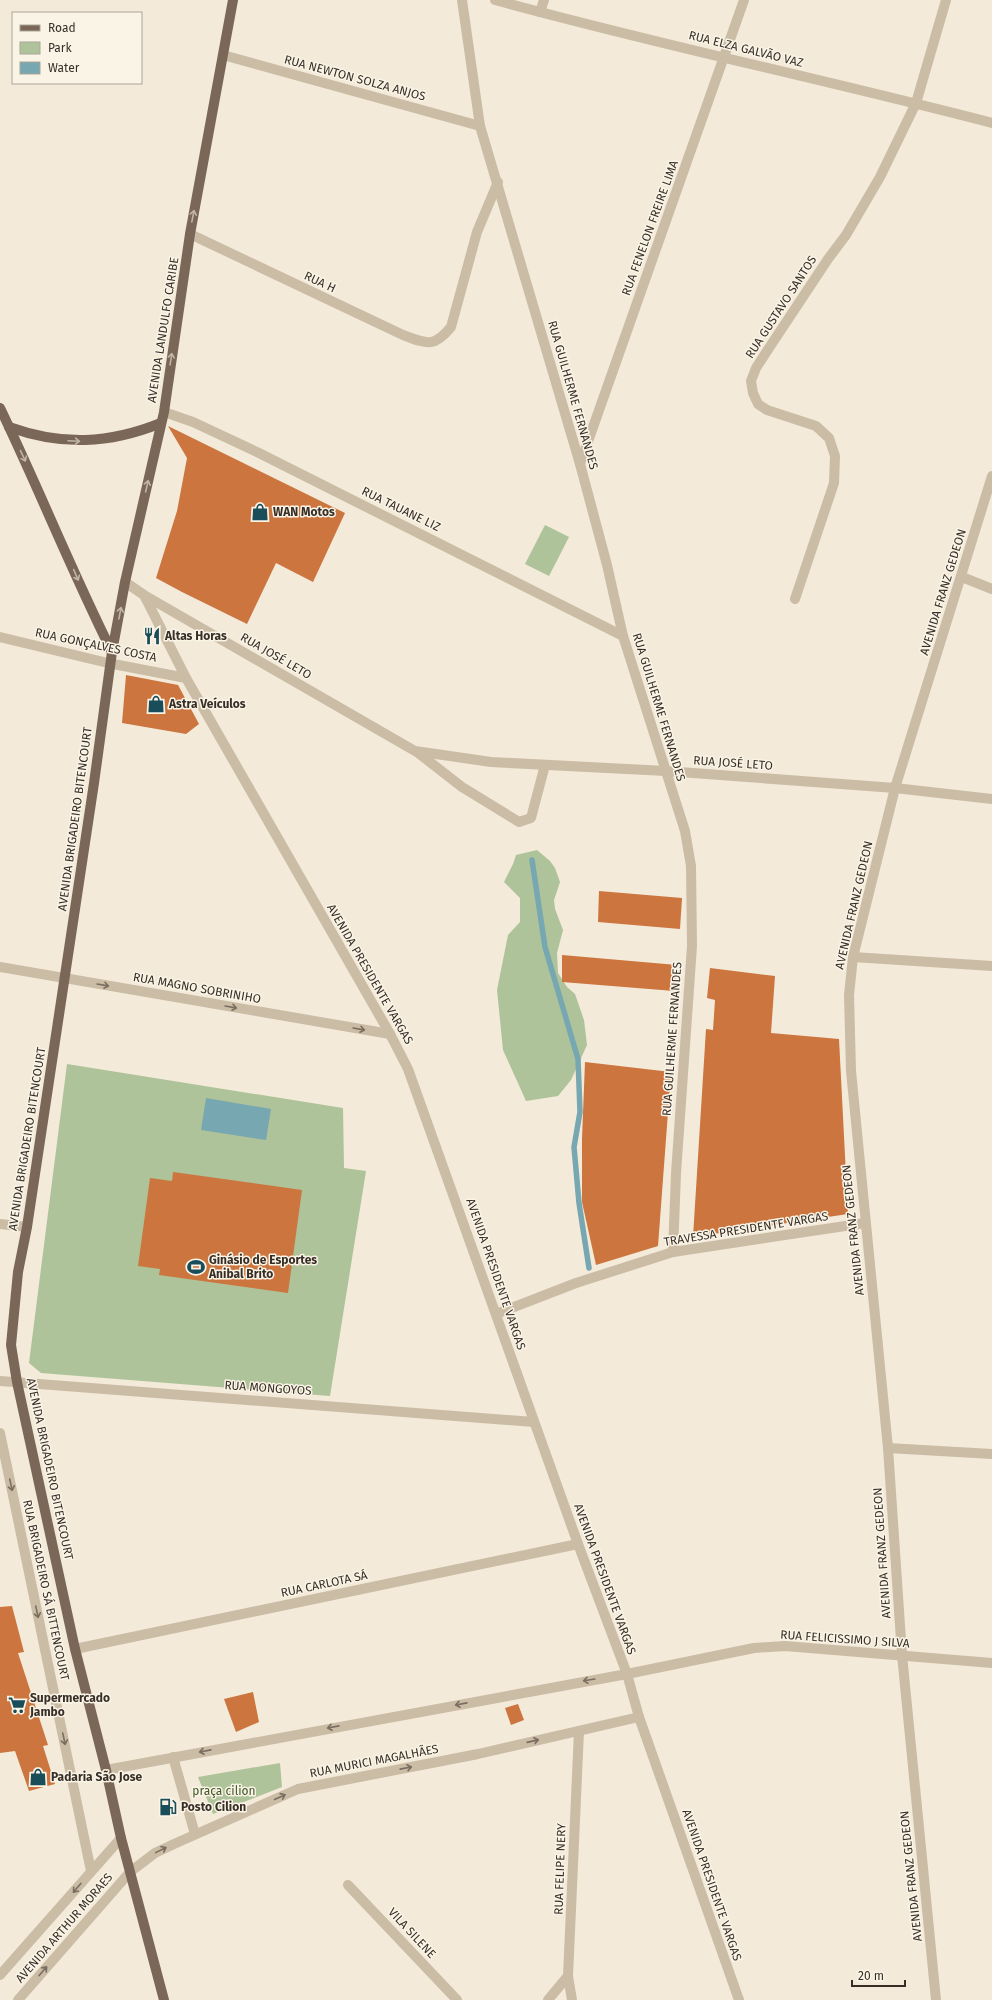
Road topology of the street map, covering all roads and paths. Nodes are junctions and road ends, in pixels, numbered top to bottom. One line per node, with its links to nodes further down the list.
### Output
1 (233, 0): 8 (main road, AVENIDA LANDULFO CARIBE)
2 (462, 0): 12 (street, RUA GUILHERME FERNANDES)
3 (495, 0): 7 (street, RUA ELZA GALVÃO VAZ)
4 (544, 0): 7 (street)
5 (744, 0): 9 (street, RUA FENELON FREIRE LIMA)
6 (946, 0): 10 (street, RUA GUSTAVO SANTOS)
7 (540, 12): 9 (street, RUA ELZA GALVÃO VAZ)
8 (223, 55): 12 (street, RUA NEWTON SOLZA ANJOS); 14 (main road, AVENIDA LANDULFO CARIBE, one-way to 8)
9 (725, 56): 10 (street, RUA ELZA GALVÃO VAZ); 19 (street, RUA FENELON FREIRE LIMA)
10 (916, 103): 11 (street, RUA ELZA GALVÃO VAZ); 26 (street, RUA GUSTAVO SANTOS)
11 (992, 123)
12 (480, 126): 13 (street, RUA GUILHERME FERNANDES)
13 (498, 182): 14 (street, RUA H); 19 (street, RUA GUILHERME FERNANDES)
14 (190, 234): 16 (main road, AVENIDA LANDULFO CARIBE, one-way to 14)
15 (0, 408): 18 (main road)
16 (164, 412): 17 (main road, AVENIDA LANDULFO CARIBE); 27 (street, RUA TAUANE LIZ)
17 (161, 423): 18 (main road, one-way to 17); 23 (main road, AVENIDA LANDULFO CARIBE, one-way to 17)
18 (9, 427): 29 (main road, one-way to 29)
19 (580, 464): 27 (street, RUA GUILHERME FERNANDES)
20 (992, 476): 21 (street, AVENIDA FRANZ GEDEON)
21 (989, 492): 22 (street, AVENIDA FRANZ GEDEON)
22 (962, 577): 24 (street); 35 (street, AVENIDA FRANZ GEDEON)
23 (125, 582): 25 (street, RUA JOSÉ LETO); 29 (main road, AVENIDA LANDULFO CARIBE, one-way to 23)
24 (992, 589)
25 (144, 595): 31 (street, AVENIDA PRESIDENTE VARGAS); 32 (street, RUA JOSÉ LETO)
26 (795, 599)
27 (624, 636): 34 (street, RUA GUILHERME FERNANDES)
28 (0, 637): 30 (street, RUA GONÇALVES COSTA)
29 (112, 652): 30 (main road, AVENIDA LANDULFO CARIBE)
30 (111, 663): 31 (street, RUA GONÇALVES COSTA); 40 (main road, AVENIDA BRIGADEIRO BITENCOURT)
31 (186, 678): 41 (street, AVENIDA PRESIDENTE VARGAS)
32 (415, 751): 33 (street, RUA JOSÉ LETO); 33 (street, RUA JOSÉ LETO)
33 (545, 765): 34 (street, RUA JOSÉ LETO)
34 (666, 771): 35 (street, RUA JOSÉ LETO); 45 (street, RUA GUILHERME FERNANDES)
35 (894, 788): 36 (street, RUA JOSÉ LETO); 37 (street, AVENIDA FRANZ GEDEON)
36 (992, 798)
37 (853, 957): 38 (street); 42 (street, AVENIDA FRANZ GEDEON)
38 (992, 966)
39 (0, 967): 40 (street, RUA MAGNO SOBRINIHO)
40 (64, 978): 41 (street, RUA MAGNO SOBRINIHO, one-way to 41); 44 (main road, AVENIDA BRIGADEIRO BITENCOURT)
41 (390, 1034): 46 (street, AVENIDA PRESIDENTE VARGAS)
42 (865, 1223): 45 (street, TRAVESSA PRESIDENTE VARGAS); 51 (street, AVENIDA FRANZ GEDEON)
43 (0, 1224): 44 (street)
44 (27, 1226): 48 (main road, AVENIDA BRIGADEIRO BITENCOURT)
45 (673, 1252): 46 (street, TRAVESSA PRESIDENTE VARGAS)
46 (496, 1314): 49 (street, AVENIDA PRESIDENTE VARGAS)
47 (0, 1381): 48 (street, RUA MONGOYOS)
48 (17, 1382): 49 (street, RUA MONGOYOS); 54 (main road, AVENIDA BRIGADEIRO BITENCOURT)
49 (534, 1422): 53 (street, AVENIDA PRESIDENTE VARGAS)
50 (0, 1433): 64 (street, RUA BRIGADEIRO SÁ BITTENCOURT, one-way to 64)
51 (888, 1448): 52 (street); 55 (street, AVENIDA FRANZ GEDEON)
52 (992, 1454)
53 (578, 1544): 54 (street, RUA CARLOTA SÁ); 57 (street, AVENIDA PRESIDENTE VARGAS)
54 (76, 1649): 61 (main road, AVENIDA BRIGADEIRO BITENCOURT)
55 (902, 1655): 56 (street, RUA FELICISSIMO J SILVA); 57 (street, RUA FELICISSIMO J SILVA); 75 (street, AVENIDA FRANZ GEDEON)
56 (992, 1663)
57 (627, 1674): 58 (street, AVENIDA PRESIDENTE VARGAS); 60 (street, one-way to 60)
58 (639, 1717): 59 (street, RUA MURICI MAGALHÃES); 74 (street, AVENIDA PRESIDENTE VARGAS)
59 (579, 1731): 62 (street, RUA MURICI MAGALHÃES, one-way to 59); 68 (street, RUA FELIPE NERY)
60 (173, 1757): 61 (street); 62 (street)
61 (106, 1770): 63 (main road, AVENIDA BRIGADEIRO BITENCOURT)
62 (195, 1834): 65 (street, RUA MURICI MAGALHÃES, one-way to 62)
63 (121, 1838): 64 (street, AVENIDA ARTHUR MORAES); 65 (main road, AVENIDA BRIGADEIRO BITENCOURT)
64 (91, 1871): 67 (street, AVENIDA ARTHUR MORAES, one-way to 67)
65 (130, 1872): 69 (street, AVENIDA ARTHUR MORAES, one-way to 65); 70 (main road, AVENIDA BRIGADEIRO BITENCOURT)
66 (348, 1885): 71 (street, VILA SILENE)
67 (0, 1974)
68 (568, 1976): 72 (street); 73 (street, RUA FELIPE NERY)
69 (18, 2000)
70 (164, 2000)
71 (457, 2000)
72 (548, 2000)
73 (572, 2000)
74 (739, 2000)
75 (936, 2000)

